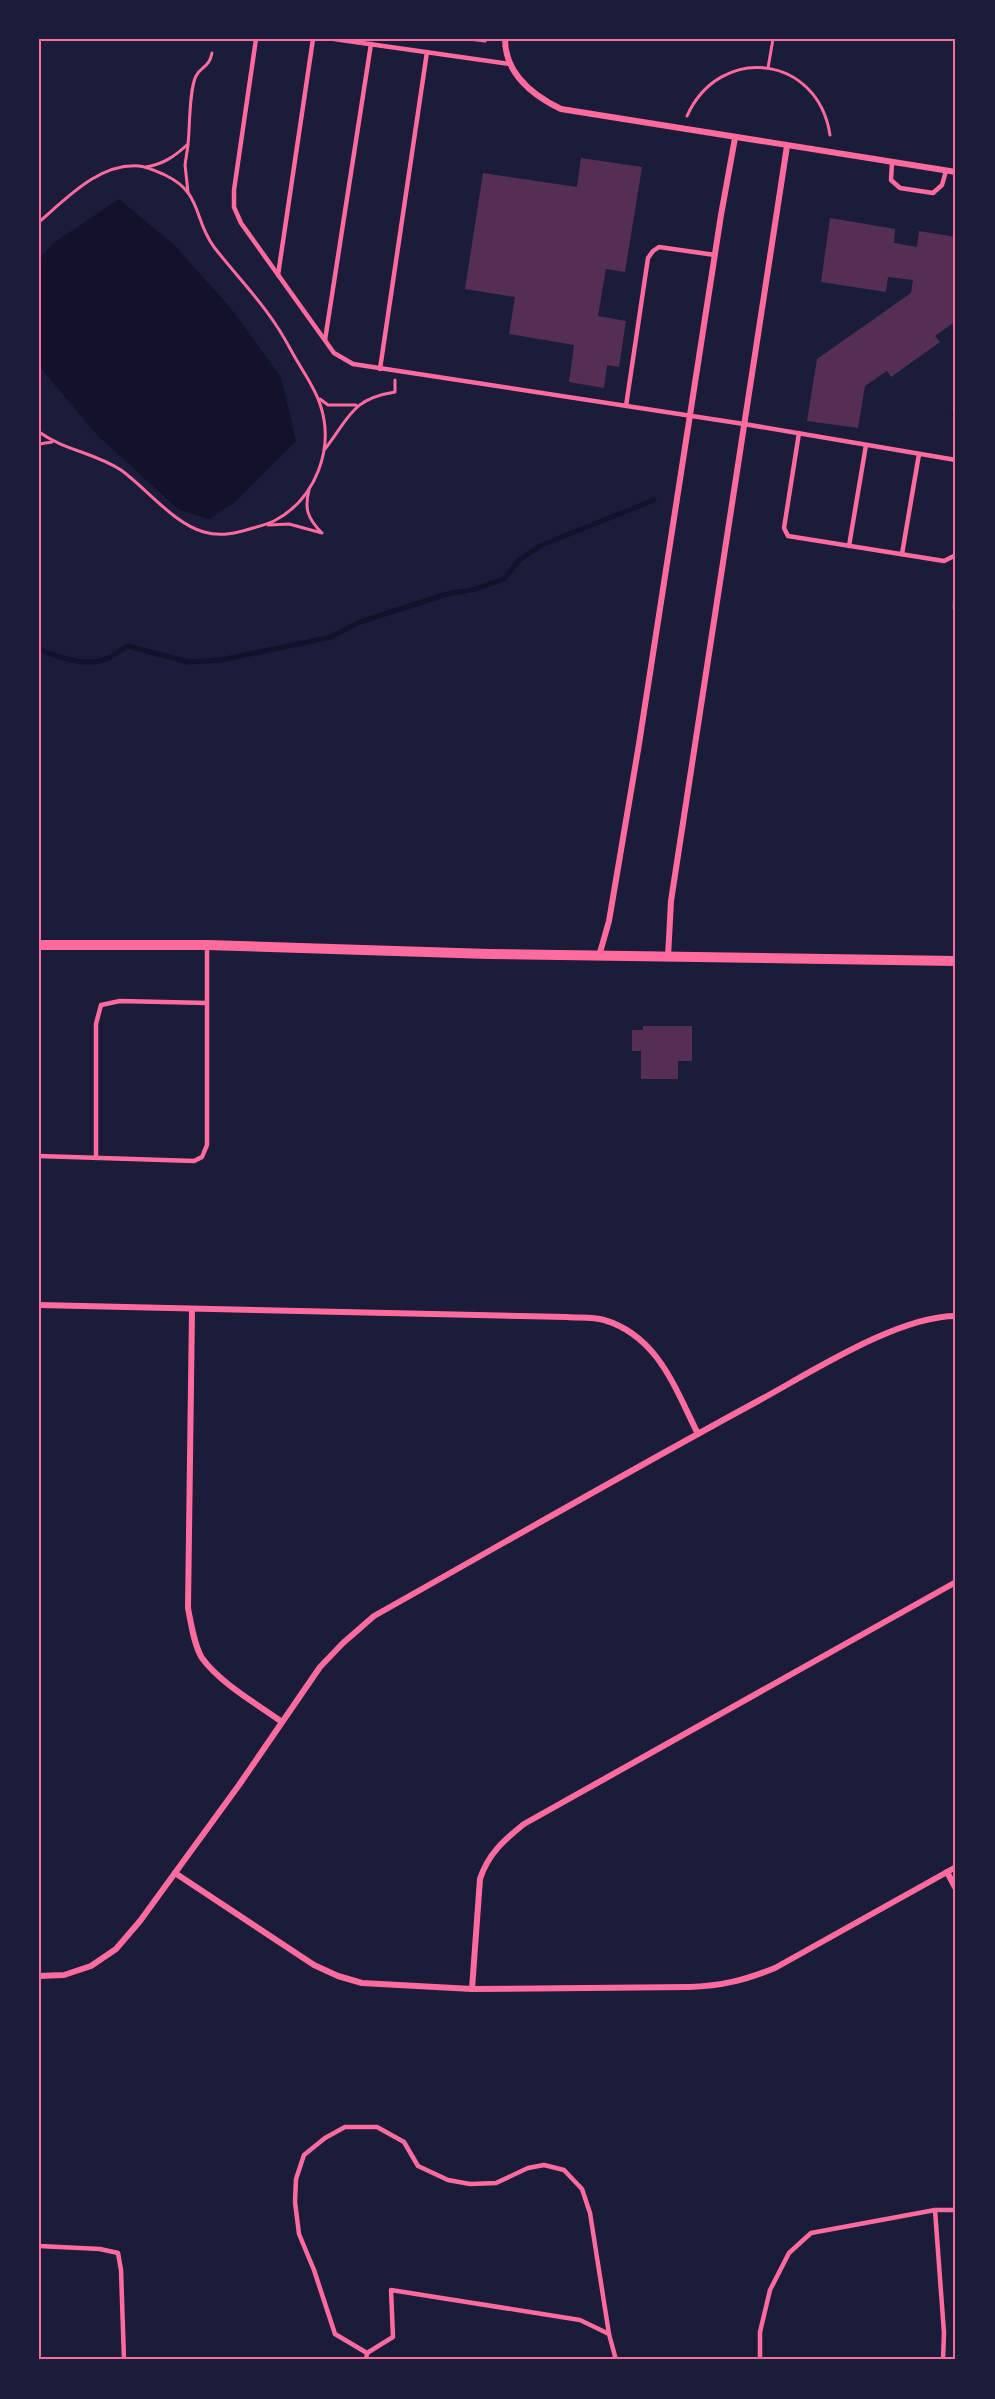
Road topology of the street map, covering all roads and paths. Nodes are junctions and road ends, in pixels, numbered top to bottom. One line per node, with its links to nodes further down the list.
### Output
1 (256, 39): 25 (lane)
2 (314, 39): 25 (lane)
3 (334, 39): 8 (lane)
4 (469, 39): 7 (path)
5 (505, 39): 11 (street)
6 (772, 39): 12 (path)
7 (485, 41)
8 (371, 44): 9 (lane); 26 (lane)
9 (427, 52): 11 (lane); 27 (lane)
10 (212, 53): 16 (path)
11 (510, 64): 15 (street)
12 (768, 68): 13 (path); 14 (path)
13 (687, 116)
14 (830, 135)
15 (735, 138): 17 (street); 24 (street)
16 (188, 144): 19 (path); 22 (path)
17 (787, 146): 18 (street); 33 (street)
18 (891, 162): 20 (street); 20 (lane)
19 (145, 167): 22 (path); 23 (path)
20 (945, 171): 21 (street)
21 (956, 172)
22 (188, 192): 29 (path)
23 (39, 222)
24 (715, 255): 31 (lane); 32 (street)
25 (278, 275): 26 (lane)
26 (325, 340): 27 (lane)
27 (380, 369): 28 (lane)
28 (397, 371): 30 (path); 31 (lane)
29 (317, 395): 30 (path); 39 (path)
30 (358, 404): 39 (path)
31 (626, 406): 32 (lane)
32 (690, 416): 33 (lane); 49 (street)
33 (744, 424): 35 (lane); 50 (street)
34 (39, 432): 36 (path)
35 (799, 433): 38 (lane); 44 (lane)
36 (52, 442): 37 (path); 43 (path)
37 (39, 444)
38 (866, 445): 40 (lane); 44 (lane)
39 (324, 451): 42 (path)
40 (919, 454): 41 (lane); 45 (lane)
41 (956, 460)
42 (309, 488): 43 (path); 43 (path)
43 (263, 525)
44 (849, 546): 45 (lane)
45 (902, 554): 46 (lane)
46 (956, 555)
47 (39, 945): 48 (street)
48 (207, 945): 49 (street); 52 (lane)
49 (599, 956): 50 (street)
50 (668, 957): 51 (street)
51 (956, 962)
52 (207, 1003): 54 (lane); 54 (lane)
53 (39, 1156): 54 (lane)
54 (96, 1158)
55 (39, 1305): 56 (street)
56 (192, 1310): 58 (street); 60 (street)
57 (956, 1316): 58 (street)
58 (698, 1434): 60 (street)
59 (956, 1582): 66 (street)
60 (282, 1722): 63 (street)
61 (956, 1867): 62 (street)
62 (947, 1872): 64 (street); 66 (street)
63 (175, 1873): 65 (street); 66 (street)
64 (956, 1889)
65 (39, 1976)
66 (472, 1989)
67 (935, 2210): 68 (lane); 75 (lane); 76 (lane)
68 (956, 2210)
69 (39, 2246): 72 (lane)
70 (609, 2334): 71 (lane); 71 (lane); 74 (lane)
71 (367, 2353): 73 (lane)
72 (124, 2360)
73 (366, 2360)
74 (616, 2360)
75 (760, 2360)
76 (943, 2360)

